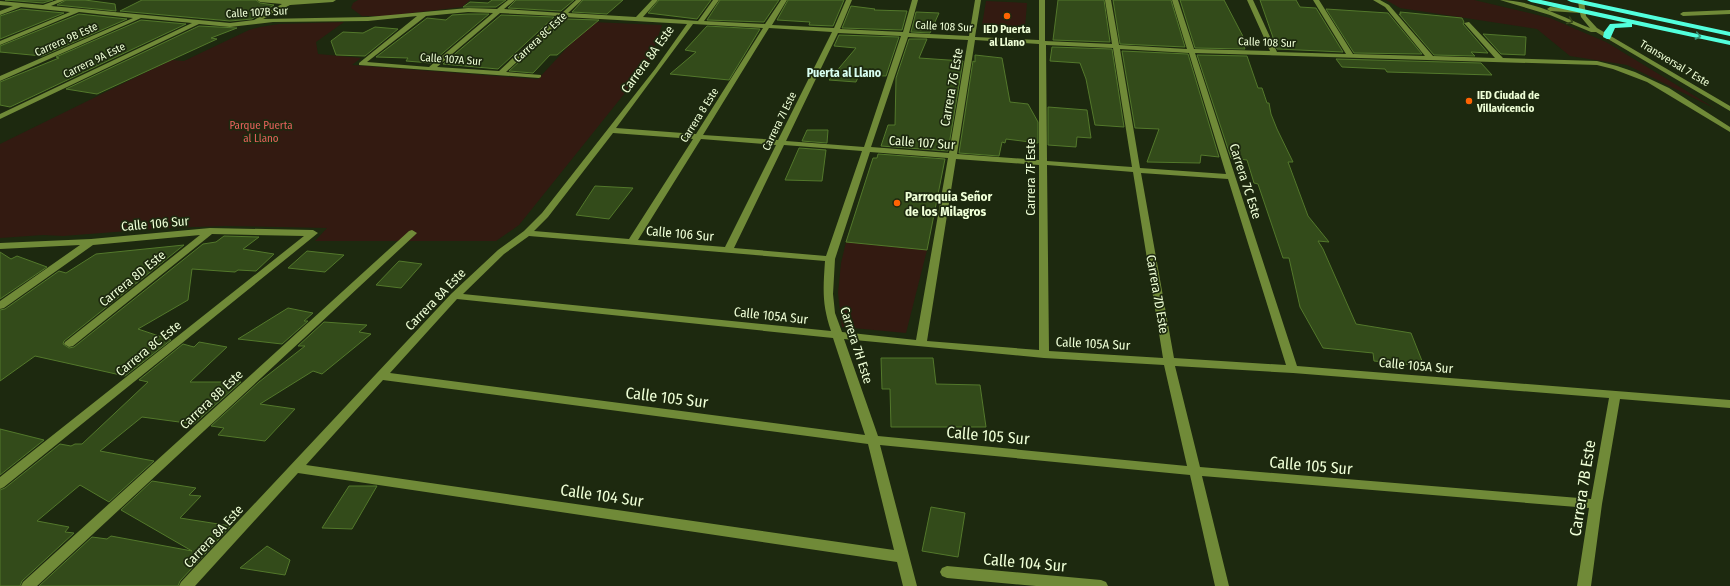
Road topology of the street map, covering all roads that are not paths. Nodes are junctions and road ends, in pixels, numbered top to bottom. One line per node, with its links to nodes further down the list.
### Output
1 (62, 0): 27 (street)
2 (260, 0): 24 (street)
3 (333, 0): 20 (street)
4 (512, 0): 29 (street)
5 (579, 0): 35 (street, Carrera 8C Este)
6 (654, 0): 38 (street)
7 (716, 0): 41 (street, Carrera 8A Este)
8 (784, 0): 43 (street, Carrera 8 Este)
9 (849, 0): 46 (street, Carrera 7I Este)
10 (915, 0): 48 (street, Carrera 7H Este)
11 (978, 0): 50 (street, Carrera 7G Este)
12 (1042, 0): 51 (street, Carrera 7F Este)
13 (1108, 0): 54 (street, Carrera 7D Este)
14 (1176, 0): 55 (street, Carrera 7C Este)
15 (1250, 0): 56 (street)
16 (1316, 0): 57 (street)
17 (1503, 0): 25 (street)
18 (1531, 0): 30 (highway)
19 (1606, 0): 44 (highway)
20 (324, 1): 24 (street)
21 (1378, 1): 58 (street)
22 (1577, 1): 30 (street, Transversal 7 Este); 44 (highway)
23 (0, 2): 26 (street, Calle 107B Sur)
24 (289, 3): 40 (street)
25 (1520, 4): 30 (street); 49 (street, Transversal 7 Este, one-way to 49)
26 (21, 5): 27 (street, Calle 107B Sur); 32 (street)
27 (44, 7): 28 (street, Calle 107B Sur)
28 (79, 10): 36 (street, Calle 107B Sur); 52 (street)
29 (499, 11): 34 (street, Calle 108 Sur); 35 (street, Calle 108 Sur); 60 (street)
30 (1582, 11): 45 (highway); 49 (street, Transversal 7 Este)
31 (1730, 12): 33 (street)
32 (0, 13)
33 (1683, 14)
34 (423, 15): 37 (street, Calle 108 Sur); 60 (street, Calle 107A Sur)
35 (563, 15): 38 (street, Calle 108 Sur); 61 (street, Carrera 8C Este)
36 (140, 17): 39 (street, Calle 107B Sur); 63 (street, Carrera 9B Este)
37 (348, 19): 40 (street, Calle 107B Sur)
38 (638, 19): 41 (street, Calle 108 Sur)
39 (197, 22): 40 (street, Calle 107B Sur); 65 (street, Carrera 9A Este)
40 (254, 22)
41 (695, 23): 43 (street, Calle 108 Sur); 66 (street, Carrera 8A Este)
42 (1467, 24): 59 (street)
43 (768, 27): 46 (street, Calle 108 Sur); 68 (street, Carrera 8 Este)
44 (1698, 27): 47 (highway)
45 (1665, 29): 49 (highway); 53 (highway, one-way to 53)
46 (836, 31): 48 (street, Calle 108 Sur); 69 (street, Carrera 7I Este)
47 (1730, 34)
48 (906, 35): 50 (street, Calle 108 Sur); 70 (street, Carrera 7H Este)
49 (1608, 37): 64 (street, Transversal 7 Este)
50 (973, 39): 51 (street, Calle 108 Sur); 71 (street, Carrera 7G Este)
51 (1042, 42): 54 (street, Calle 108 Sur); 72 (street, Carrera 7F Este)
52 (0, 43)
53 (1730, 43)
54 (1115, 47): 55 (street, Calle 108 Sur); 73 (street, Carrera 7D Este)
55 (1192, 51): 56 (street, Calle 108 Sur); 74 (street, Carrera 7C Este)
56 (1274, 53): 57 (street, Calle 108 Sur)
57 (1351, 56): 58 (street, Calle 108 Sur)
58 (1430, 57): 59 (street, Calle 108 Sur)
59 (1500, 60): 67 (street, Calle 108 Sur)
60 (430, 69): 61 (street, Calle 107A Sur)
61 (501, 73): 62 (street, Calle 107A Sur)
62 (539, 76)
63 (0, 79)
64 (1730, 109)
65 (0, 117)
66 (610, 130): 68 (street, Calle 107 Sur); 78 (street, Carrera 8A Este)
67 (1730, 130)
68 (698, 137): 69 (street, Calle 107 Sur); 80 (street, Carrera 8 Este)
69 (780, 143): 70 (street, Calle 107 Sur); 82 (street, Carrera 7I Este)
70 (867, 150): 71 (street, Calle 107 Sur); 83 (street, Carrera 7H Este)
71 (953, 156): 72 (street, Calle 107 Sur); 88 (street, Carrera 7G Este)
72 (1043, 163): 73 (street, Calle 107 Sur); 89 (street, Carrera 7F Este)
73 (1136, 170): 74 (street, Calle 107 Sur); 90 (street, Carrera 7D Este)
74 (1232, 178): 91 (street, Carrera 7C Este)
75 (210, 231): 76 (street, Calle 106 Sur); 79 (street, Calle 106 Sur); 87 (street, Carrera 8D Este)
76 (313, 233): 98 (street, Carrera 8C Este)
77 (412, 233): 102 (street, Carrera 8B Este)
78 (527, 233): 80 (street, Calle 106 Sur); 84 (street, Carrera 8A Este)
79 (91, 242): 81 (street, Calle 106 Sur); 85 (street)
80 (632, 242): 82 (street, Calle 106 Sur)
81 (0, 246)
82 (728, 250): 83 (street, Calle 106 Sur)
83 (830, 259): 86 (street, Carrera 7H Este)
84 (455, 296): 86 (street, Calle 105A Sur); 92 (street, Carrera 8A Este)
85 (0, 306)
86 (836, 336): 88 (street, Calle 105A Sur); 95 (street, Carrera 7H Este)
87 (69, 344)
88 (921, 344): 89 (street, Calle 105A Sur)
89 (1044, 354): 90 (street, Calle 105A Sur)
90 (1169, 362): 91 (street, Calle 105A Sur); 97 (street, Carrera 7D Este)
91 (1293, 369): 93 (street, Calle 105A Sur)
92 (380, 376): 95 (street, Calle 105 Sur); 96 (street, Carrera 8A Este)
93 (1615, 395): 94 (street, Calle 105A Sur); 99 (street, Carrera 7B Este)
94 (1730, 404)
95 (873, 440): 97 (street, Calle 105 Sur); 100 (street, Carrera 7H Este)
96 (296, 468): 100 (street, Calle 104 Sur); 103 (street, Carrera 8A Este)
97 (1195, 471): 99 (street, Calle 105 Sur); 106 (street, Carrera 7D Este)
98 (0, 484)
99 (1596, 504): 107 (street, Carrera 7B Este)
100 (903, 557): 104 (street, Carrera 7H Este)
101 (947, 572): 105 (street, Calle 104 Sur)
102 (28, 586)
103 (186, 586)
104 (910, 586)
105 (1100, 586)
106 (1222, 586)
107 (1584, 586)

